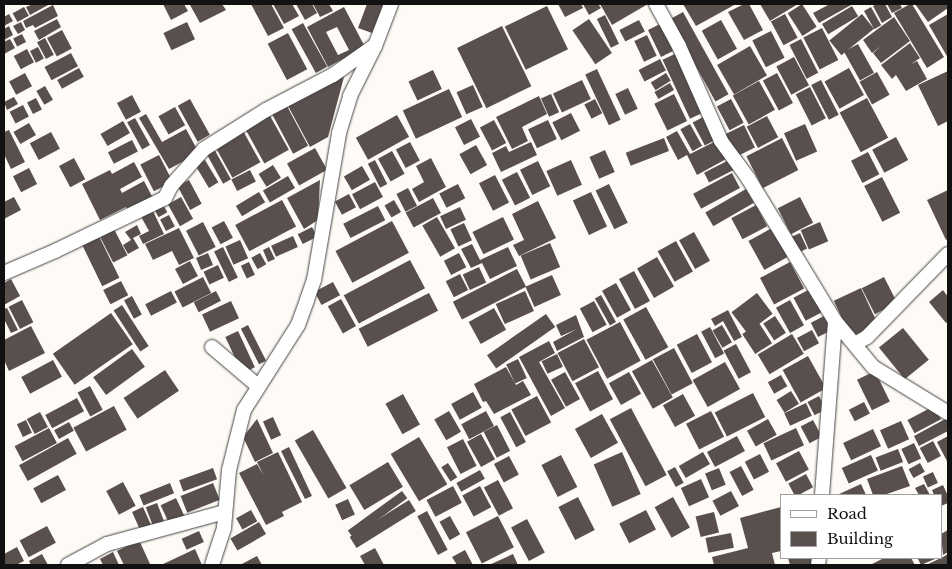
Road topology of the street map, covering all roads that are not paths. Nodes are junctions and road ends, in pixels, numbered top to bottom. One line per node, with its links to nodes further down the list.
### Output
1 (391, 4): 3 (street)
2 (656, 4): 6 (street)
3 (375, 46): 5 (street); 9 (street)
4 (948, 254): 7 (street)
5 (4, 273)
6 (835, 320): 7 (street); 11 (street)
7 (854, 344): 10 (street)
8 (212, 347): 9 (street)
9 (258, 386): 12 (street)
10 (948, 413)
11 (822, 494)
12 (225, 512): 13 (street); 14 (street)
13 (68, 565)
14 (212, 565)

